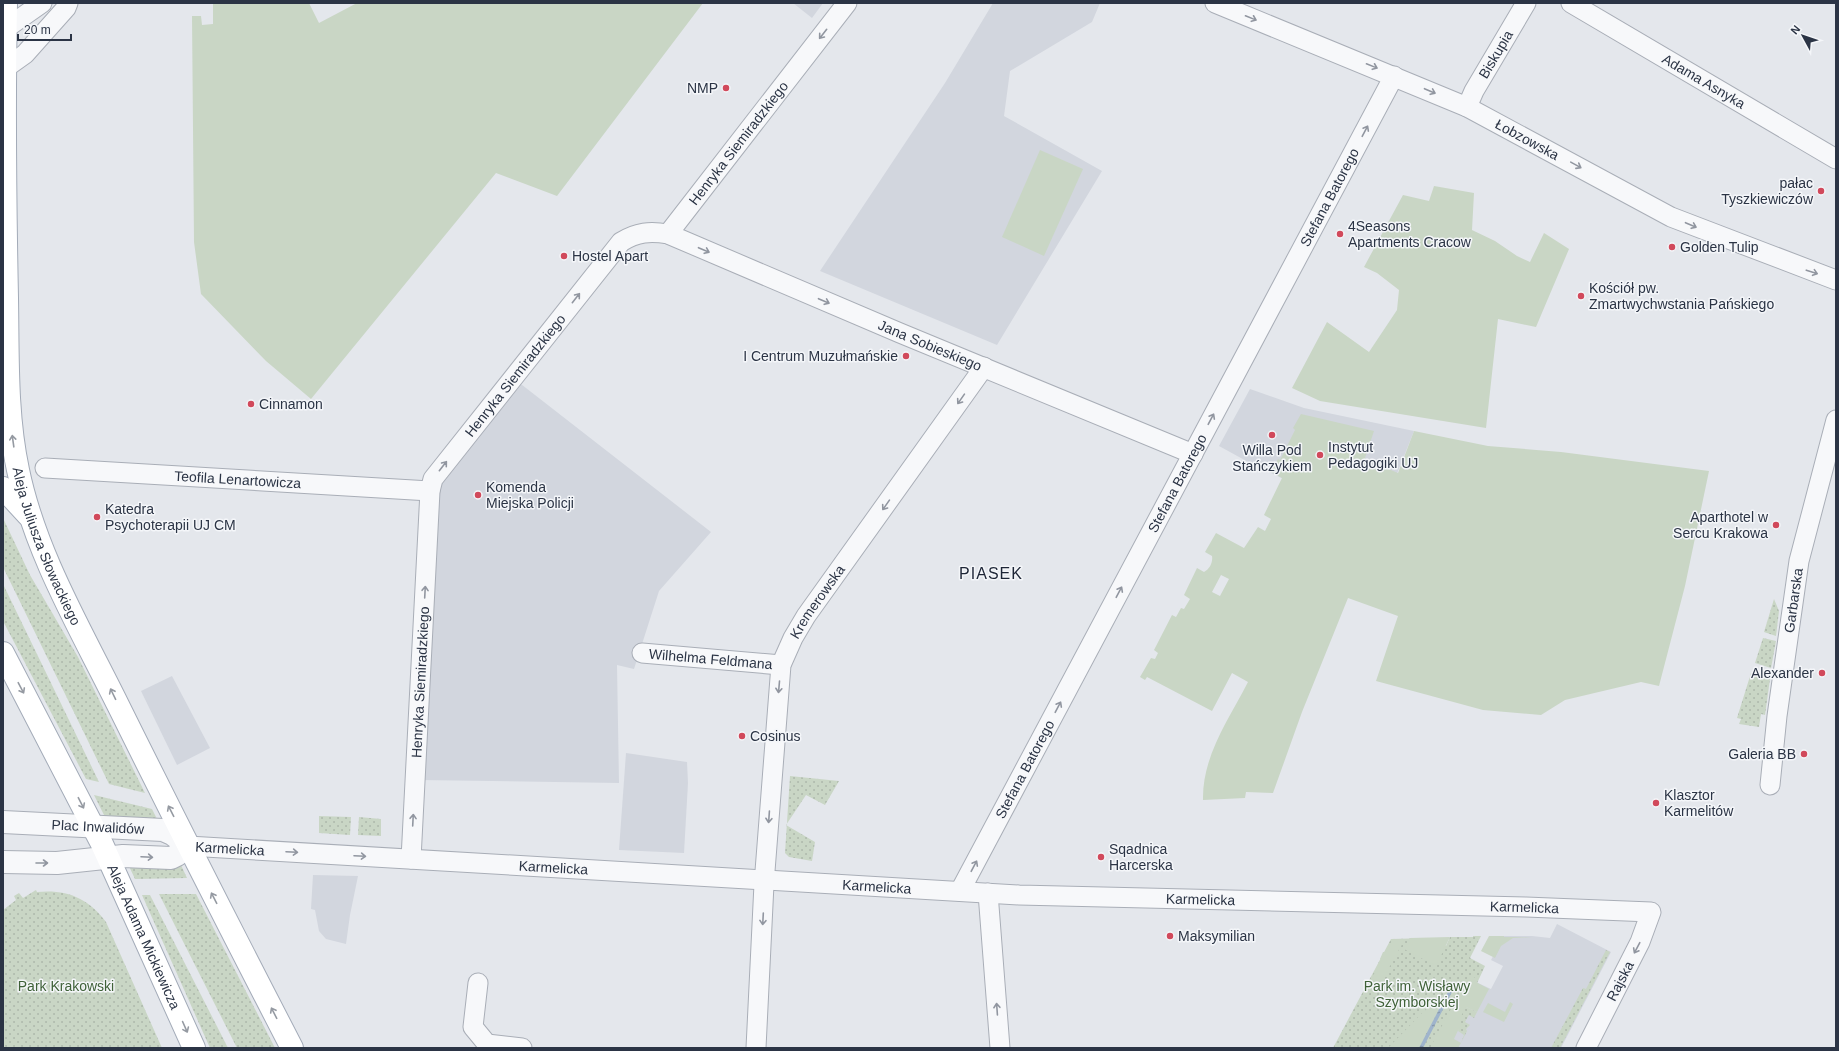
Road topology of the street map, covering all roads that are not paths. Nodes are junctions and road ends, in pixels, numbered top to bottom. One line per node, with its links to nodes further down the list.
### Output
1 (6, 3): 8 (main road, Aleja Juliusza Słowackiego)
2 (42, 3): 8 (street)
3 (68, 3): 9 (street)
4 (847, 3): 13 (street, Henryka Siemiradzkiego, one-way to 13)
5 (1215, 3): 10 (street, Łobzowska, one-way to 10)
6 (1526, 3): 11 (street, Biskupia)
7 (1571, 3): 12 (street, Adama Asnyka)
8 (4, 30): 9 (main road, Aleja Juliusza Słowackiego)
9 (4, 69): 16 (main road, Aleja Juliusza Słowackiego)
10 (1394, 76): 11 (street, Łobzowska, one-way to 11); 18 (street, Stefana Batorego, one-way to 10)
11 (1467, 107): 14 (street, Łobzowska, one-way to 14)
12 (1836, 159)
13 (668, 234): 15 (street, Jana Sobieskiego, one-way to 15); 21 (street, Henryka Siemiradzkiego, one-way to 13)
14 (1836, 280)
15 (984, 368): 18 (street, Jana Sobieskiego); 25 (street, Kremerowska, one-way to 25)
16 (6, 417): 22 (main road, Aleja Juliusza Słowackiego, one-way to 16)
17 (1836, 420): 26 (street, Garbarska)
18 (1193, 454): 34 (street, Stefana Batorego, one-way to 18)
19 (45, 468): 21 (street, Teofila Lenartowicza)
20 (3, 488): 22 (main road)
21 (430, 491): 31 (street, Henryka Siemiradzkiego, one-way to 21)
22 (32, 520): 29 (main road, Aleja Juliusza Słowackiego, one-way to 22)
23 (3, 653): 28 (main road, one-way to 28)
24 (642, 653): 25 (street, Wilhelma Feldmana)
25 (781, 665): 33 (street, Kremerowska, one-way to 33)
26 (1770, 785)
27 (3, 822): 28 (street, Plac Inwalidów)
28 (93, 826): 29 (street, Plac Inwalidów); 30 (main road, Aleja Adama Mickiewicza)
29 (188, 846): 30 (street, Karmelicka, one-way to 29); 31 (street, Karmelicka, one-way to 31); 39 (main road, one-way to 29)
30 (108, 857): 32 (street, Plac Inwalidów, one-way to 30); 38 (main road, Aleja Adama Mickiewicza, one-way to 38)
31 (411, 859): 33 (street, Karmelicka)
32 (3, 862)
33 (765, 880): 34 (street, Karmelicka); 41 (street, Kremerowska, one-way to 41)
34 (960, 891): 35 (street, Karmelicka)
35 (988, 893): 36 (street, Karmelicka); 42 (street, one-way to 35)
36 (1651, 912): 43 (street, Rajska, one-way to 43)
37 (478, 983): 40 (street)
38 (194, 1048)
39 (292, 1048)
40 (522, 1048)
41 (756, 1048)
42 (1000, 1048)
43 (1586, 1048)

